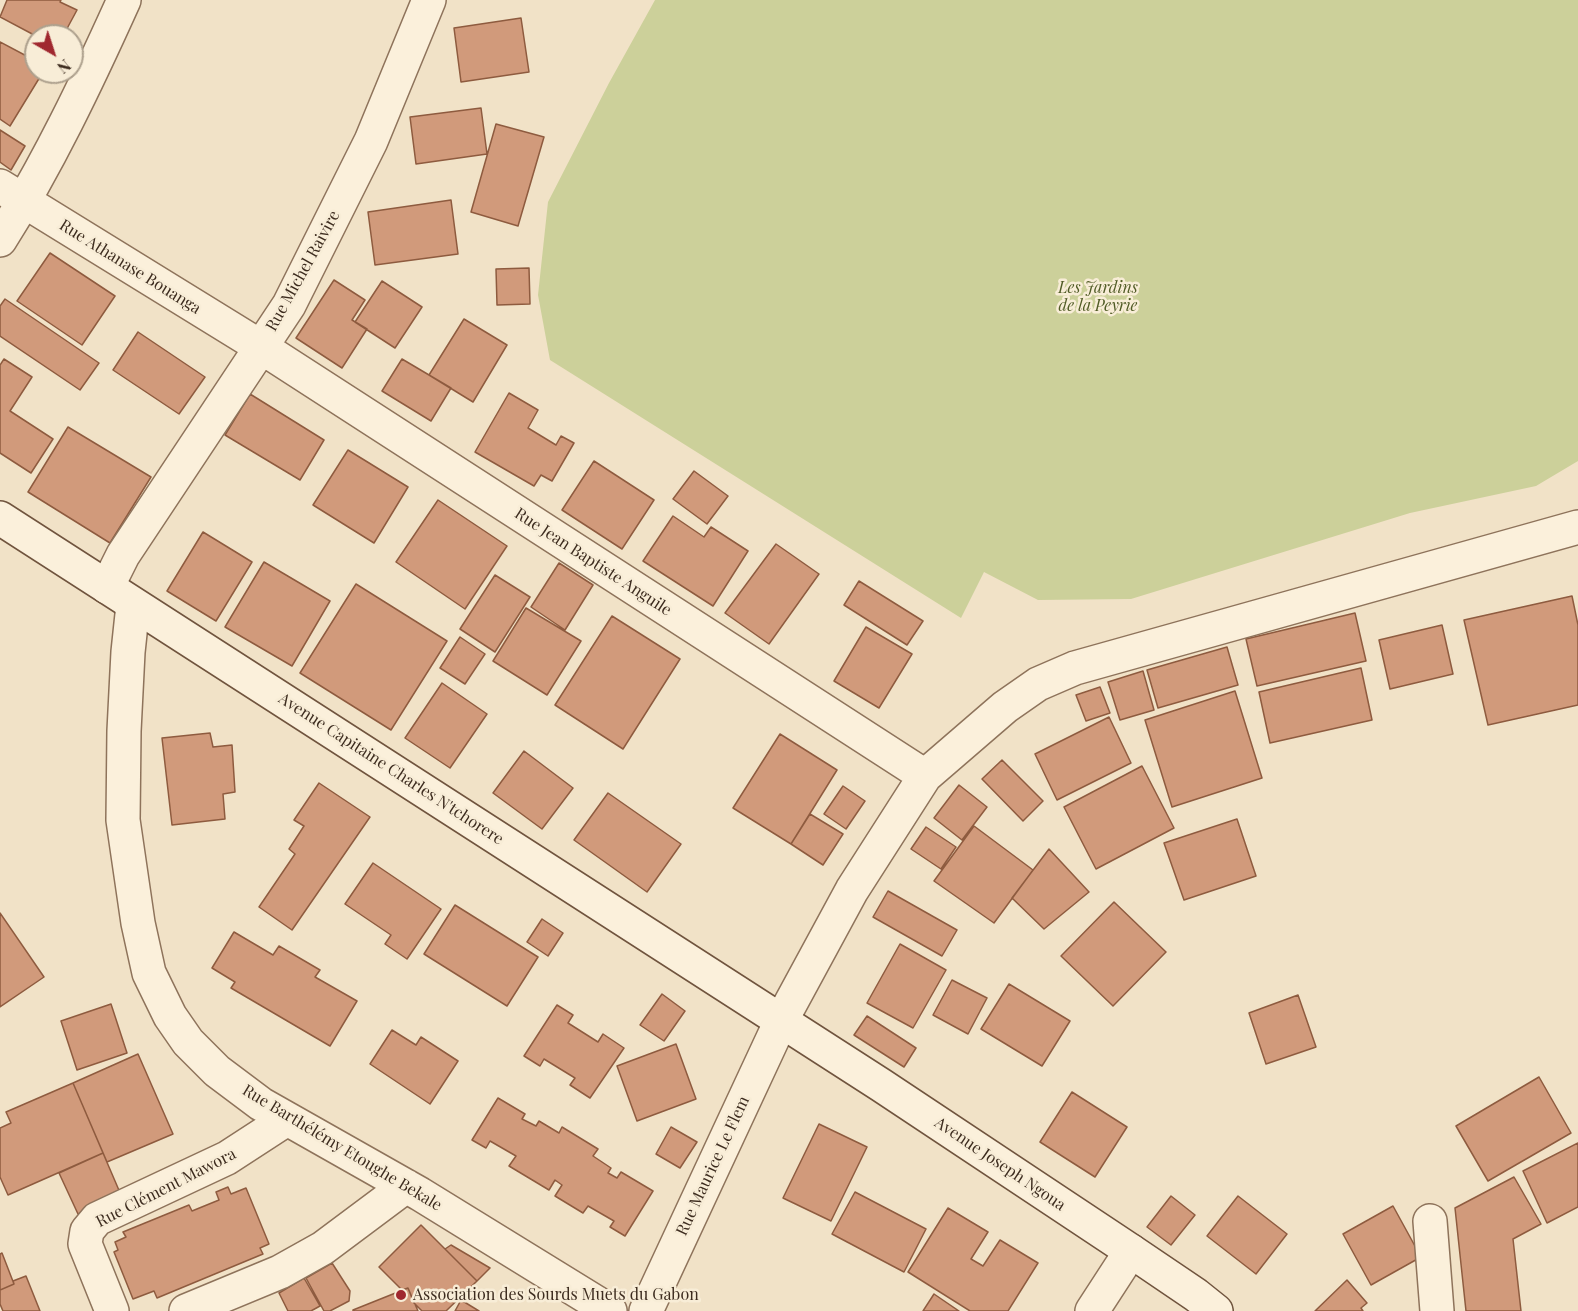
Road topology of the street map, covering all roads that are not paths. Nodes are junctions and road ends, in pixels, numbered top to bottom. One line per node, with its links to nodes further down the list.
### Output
1 (124, 0): 3 (street)
2 (429, 0): 5 (street, Rue Michel Raivire)
3 (12, 194): 4 (street); 5 (street, Rue Athanase Bouanga)
4 (0, 240)
5 (261, 347): 8 (street, Rue Michel Raivire); 10 (street, Rue Jean Baptiste Anguile)
6 (0, 518): 8 (street, Avenue Capitaine Charles N'tchorere)
7 (1578, 527): 10 (street, Rue Maurice Le Flem)
8 (107, 587): 9 (street, Avenue Capitaine Charles N'tchorere)
9 (133, 605): 11 (street, Avenue Capitaine Charles N'tchorere); 12 (street, Rue Barthélémy Etoughe Bekale)
10 (926, 776): 11 (street, Rue Maurice Le Flem)
11 (781, 1021): 15 (street, Avenue Joseph Ngoua); 19 (street, Rue Maurice Le Flem)
12 (287, 1119): 13 (street, Rue Barthélémy Etoughe Bekale); 16 (street, Rue Clément Mawora)
13 (406, 1186): 17 (street); 18 (street, Rue Barthélémy Etoughe Bekale)
14 (1431, 1221): 22 (street)
15 (1131, 1251): 20 (street); 21 (street, Avenue Joseph Ngoua)
16 (111, 1311)
17 (186, 1311)
18 (610, 1311)
19 (646, 1311)
20 (1092, 1311)
21 (1215, 1311)
22 (1437, 1311)

